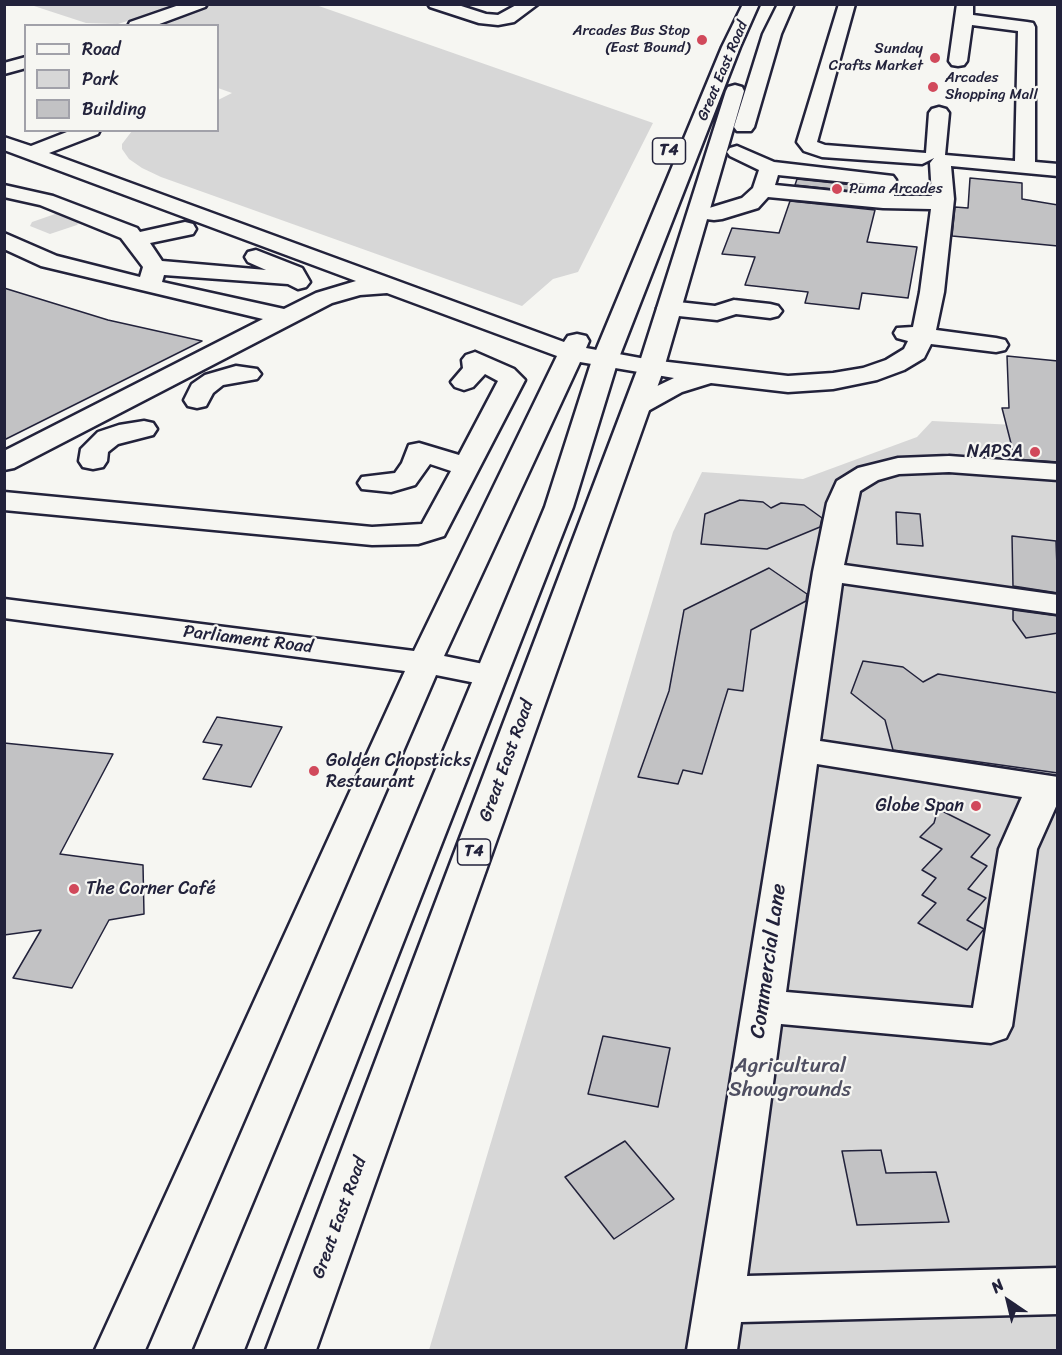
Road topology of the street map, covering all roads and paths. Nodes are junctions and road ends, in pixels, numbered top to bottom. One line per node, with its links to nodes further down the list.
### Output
1 (199, 4): 11 (main road)
2 (436, 4): 9 (main road)
3 (496, 4): 9 (main road)
4 (735, 4): 19 (main road, Great East Road / T4)
5 (752, 4): 41 (main road, Great East Road / T4)
6 (769, 4): 37 (main road, Great East Road / T4)
7 (786, 4): 21 (main road, Great East Road / T4)
8 (847, 4): 23 (main road)
9 (525, 8)
10 (965, 12): 12 (main road); 25 (main road)
11 (142, 24)
12 (958, 61)
13 (24, 64): 14 (main road)
14 (7, 80)
15 (939, 113): 23 (main road)
16 (4, 131): 20 (main road)
17 (86, 132): 20 (main road)
18 (4, 143): 20 (main road)
19 (670, 149)
20 (39, 150): 40 (main road); 48 (main road)
21 (737, 152): 24 (main road); 33 (main road, Great East Road / T4)
22 (4, 161): 34 (main road)
23 (933, 161): 25 (main road); 27 (main road); 32 (main road)
24 (770, 168): 27 (main road); 29 (main road)
25 (1025, 168): 26 (main road)
26 (1058, 170)
27 (886, 180): 31 (main road)
28 (17, 188): 36 (main road)
29 (763, 190): 31 (main road); 33 (main road)
30 (653, 192): 41 (main road, Great East Road / T4)
31 (883, 202): 32 (main road)
32 (933, 202): 46 (main road)
33 (714, 214): 37 (main road, Great East Road / T4)
34 (185, 228): 36 (main road); 39 (main road)
35 (4, 240): 38 (main road)
36 (135, 240): 38 (main road)
37 (680, 272): 42 (main road, Great East Road / T4)
38 (152, 277): 39 (main road); 43 (main road)
39 (298, 282): 43 (main road)
40 (388, 286): 45 (main road); 48 (main road)
41 (628, 305): 48 (main road, Great East Road / T4)
42 (669, 308): 44 (main road); 49 (main road, Great East Road / T4)
43 (260, 311): 45 (main road)
44 (770, 311)
45 (287, 317): 52 (main road)
46 (915, 334): 47 (main road); 49 (main road); 51 (main road)
47 (996, 345)
48 (591, 350): 49 (main road); 67 (main road); 68 (main road, Great East Road / T4)
49 (653, 361): 51 (main road); 54 (main road, Great East Road / T4)
50 (248, 374): 52 (main road)
51 (711, 375): 54 (main road)
52 (184, 390): 57 (main road)
53 (442, 397): 58 (main road)
54 (637, 406): 76 (main road, Great East Road / T4)
55 (144, 429): 56 (main road)
56 (93, 461)
57 (4, 462)
58 (466, 467): 61 (main road); 63 (main road)
59 (1058, 472): 64 (main road, Commercial Lane)
60 (4, 480): 63 (main road)
61 (372, 483)
62 (4, 501): 63 (main road)
63 (56, 506)
64 (828, 572): 65 (main road); 69 (main road, Commercial Lane)
65 (1058, 606)
66 (4, 608): 67 (main road, Parliament Road)
67 (425, 663): 68 (main road, Parliament Road); 74 (main road)
68 (491, 675): 75 (main road, Great East Road / T4)
69 (801, 750): 70 (main road); 71 (main road, Commercial Lane)
70 (1050, 790): 71 (main road)
71 (763, 1006): 73 (main road, Commercial Lane)
72 (1058, 1292): 73 (main road)
73 (719, 1300): 77 (main road, Commercial Lane)
74 (120, 1350)
75 (219, 1350)
76 (291, 1350)
77 (712, 1350)

